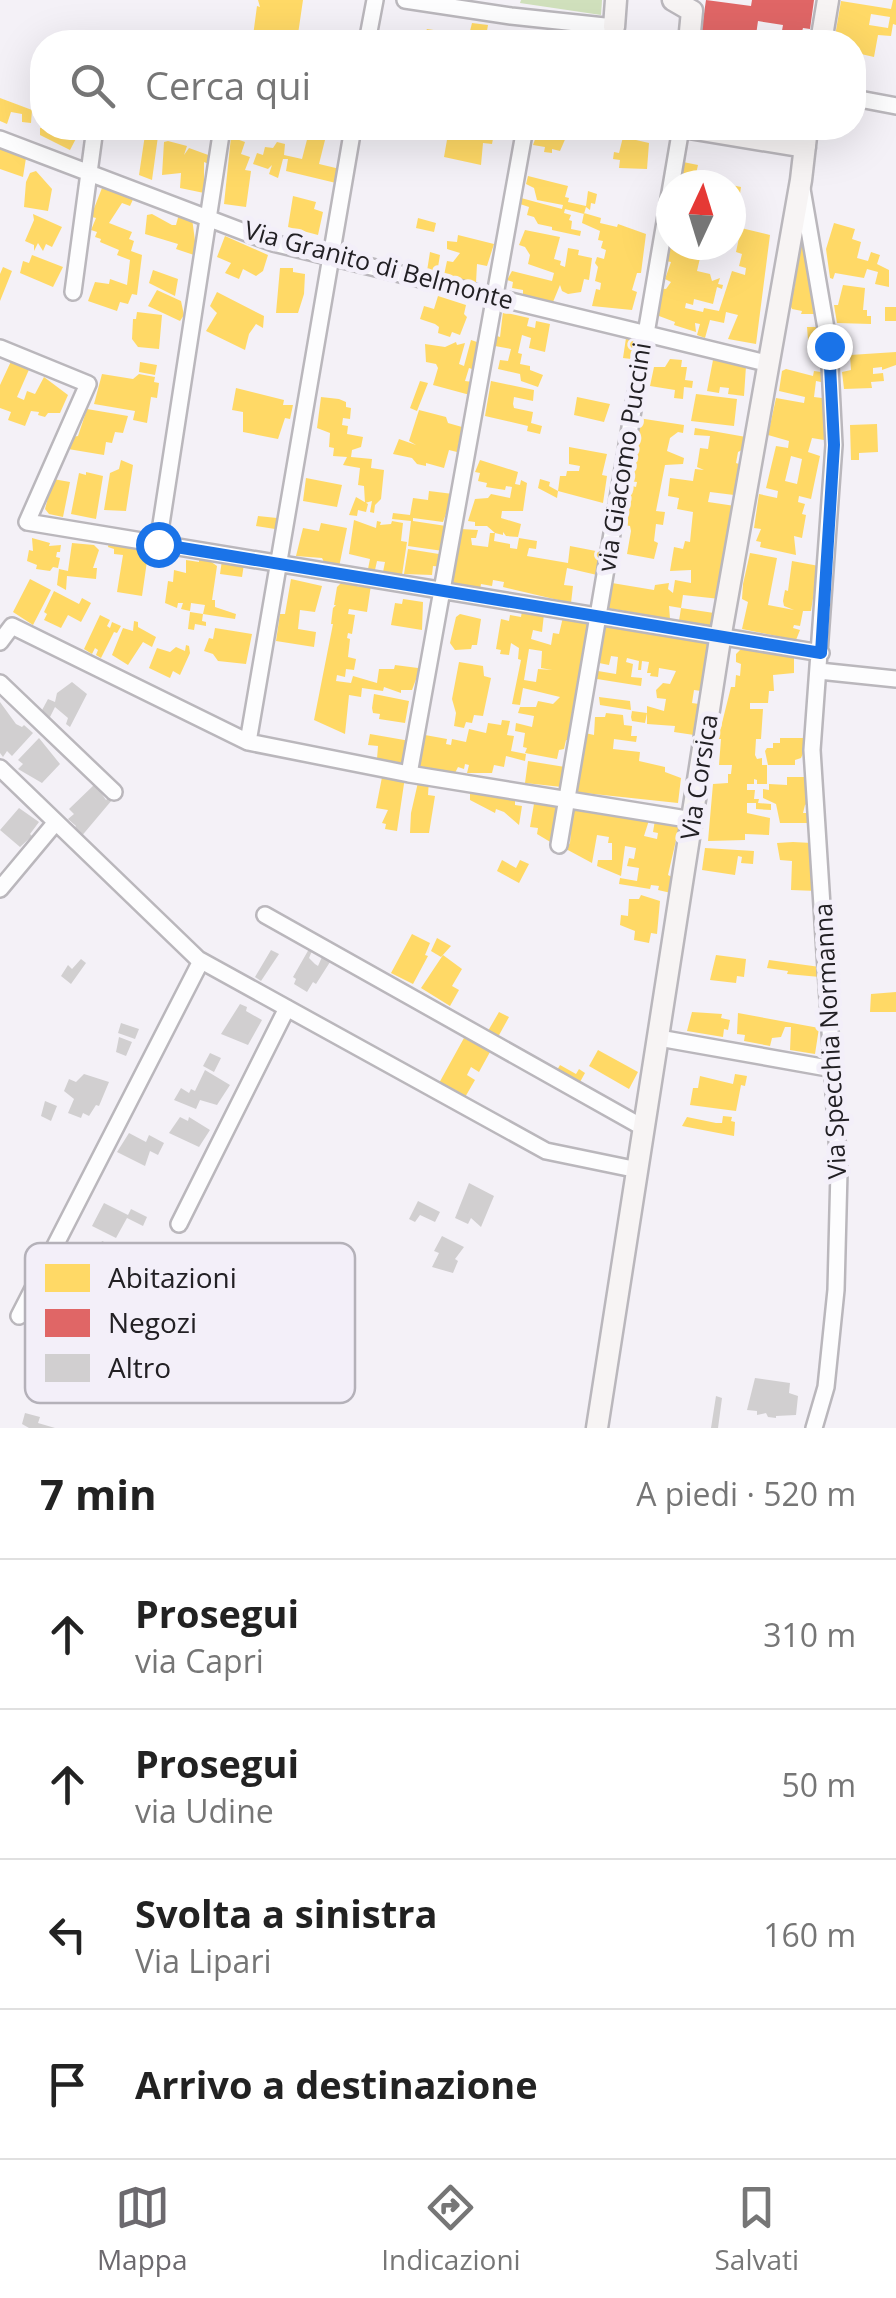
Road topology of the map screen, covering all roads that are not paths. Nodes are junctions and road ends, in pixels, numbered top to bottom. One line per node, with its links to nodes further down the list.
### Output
1 (375, 0): 9 (street)
2 (405, 0): 7 (street)
3 (616, 0): 8 (main road)
4 (673, 0): 6 (main road)
5 (828, 0): 10 (main road)
6 (692, 6)
7 (511, 8): 8 (street)
8 (614, 27)
9 (369, 30)
10 (822, 30)
11 (866, 100): 12 (street)
12 (896, 106)
13 (0, 139): 20 (street, Via Granito di Belmonte)
14 (93, 140): 20 (street)
15 (220, 140): 22 (street)
16 (351, 140): 23 (street)
17 (523, 140): 25 (street)
18 (679, 140): 26 (street, via Giacomo Puccini)
19 (806, 140): 21 (main road, Via Corsica)
20 (89, 172): 22 (street, Via Granito di Belmonte); 24 (street)
21 (801, 180): 28 (main road, Via Corsica); 35 (street, Via Specchia Normanna)
22 (210, 218): 23 (street, Via Granito di Belmonte); 29 (street)
23 (331, 258): 25 (street, Via Granito di Belmonte); 30 (street)
24 (72, 292)
25 (494, 295): 26 (street, Via Granito di Belmonte); 31 (street)
26 (644, 332): 28 (street, Via Granito di Belmonte); 32 (street, via Giacomo Puccini)
27 (0, 348): 29 (street)
28 (766, 362): 33 (main road, Via Corsica)
29 (158, 544): 30 (street)
30 (279, 565): 31 (street); 39 (street)
31 (443, 592): 32 (street); 41 (street)
32 (598, 618): 33 (street); 43 (street, via Giacomo Puccini)
33 (720, 639): 35 (street); 44 (main road, Via Corsica)
34 (0, 642): 39 (street)
35 (821, 653): 36 (street, Via Specchia Normanna)
36 (819, 671): 37 (street); 52 (street, Via Specchia Normanna)
37 (896, 678)
38 (0, 683): 42 (street)
39 (248, 742): 41 (street)
40 (0, 768): 45 (street)
41 (409, 774): 43 (street)
42 (114, 792)
43 (564, 799): 44 (street); 46 (street, via Giacomo Puccini)
44 (693, 820): 51 (main road, Via Corsica)
45 (56, 822): 47 (street); 49 (street)
46 (559, 845)
47 (0, 888)
48 (265, 915): 53 (street)
49 (201, 960): 50 (street); 56 (street)
50 (287, 1008): 54 (street); 55 (street)
51 (659, 1038): 52 (street); 53 (main road, Via Corsica)
52 (834, 1069): 60 (street, Via Specchia Normanna)
53 (644, 1128): 54 (main road, Via Corsica)
54 (638, 1170): 59 (main road, Via Corsica)
55 (179, 1224)
56 (57, 1243)
57 (25, 1306): 58 (street)
58 (20, 1316)
59 (596, 1428)
60 (814, 1428)

